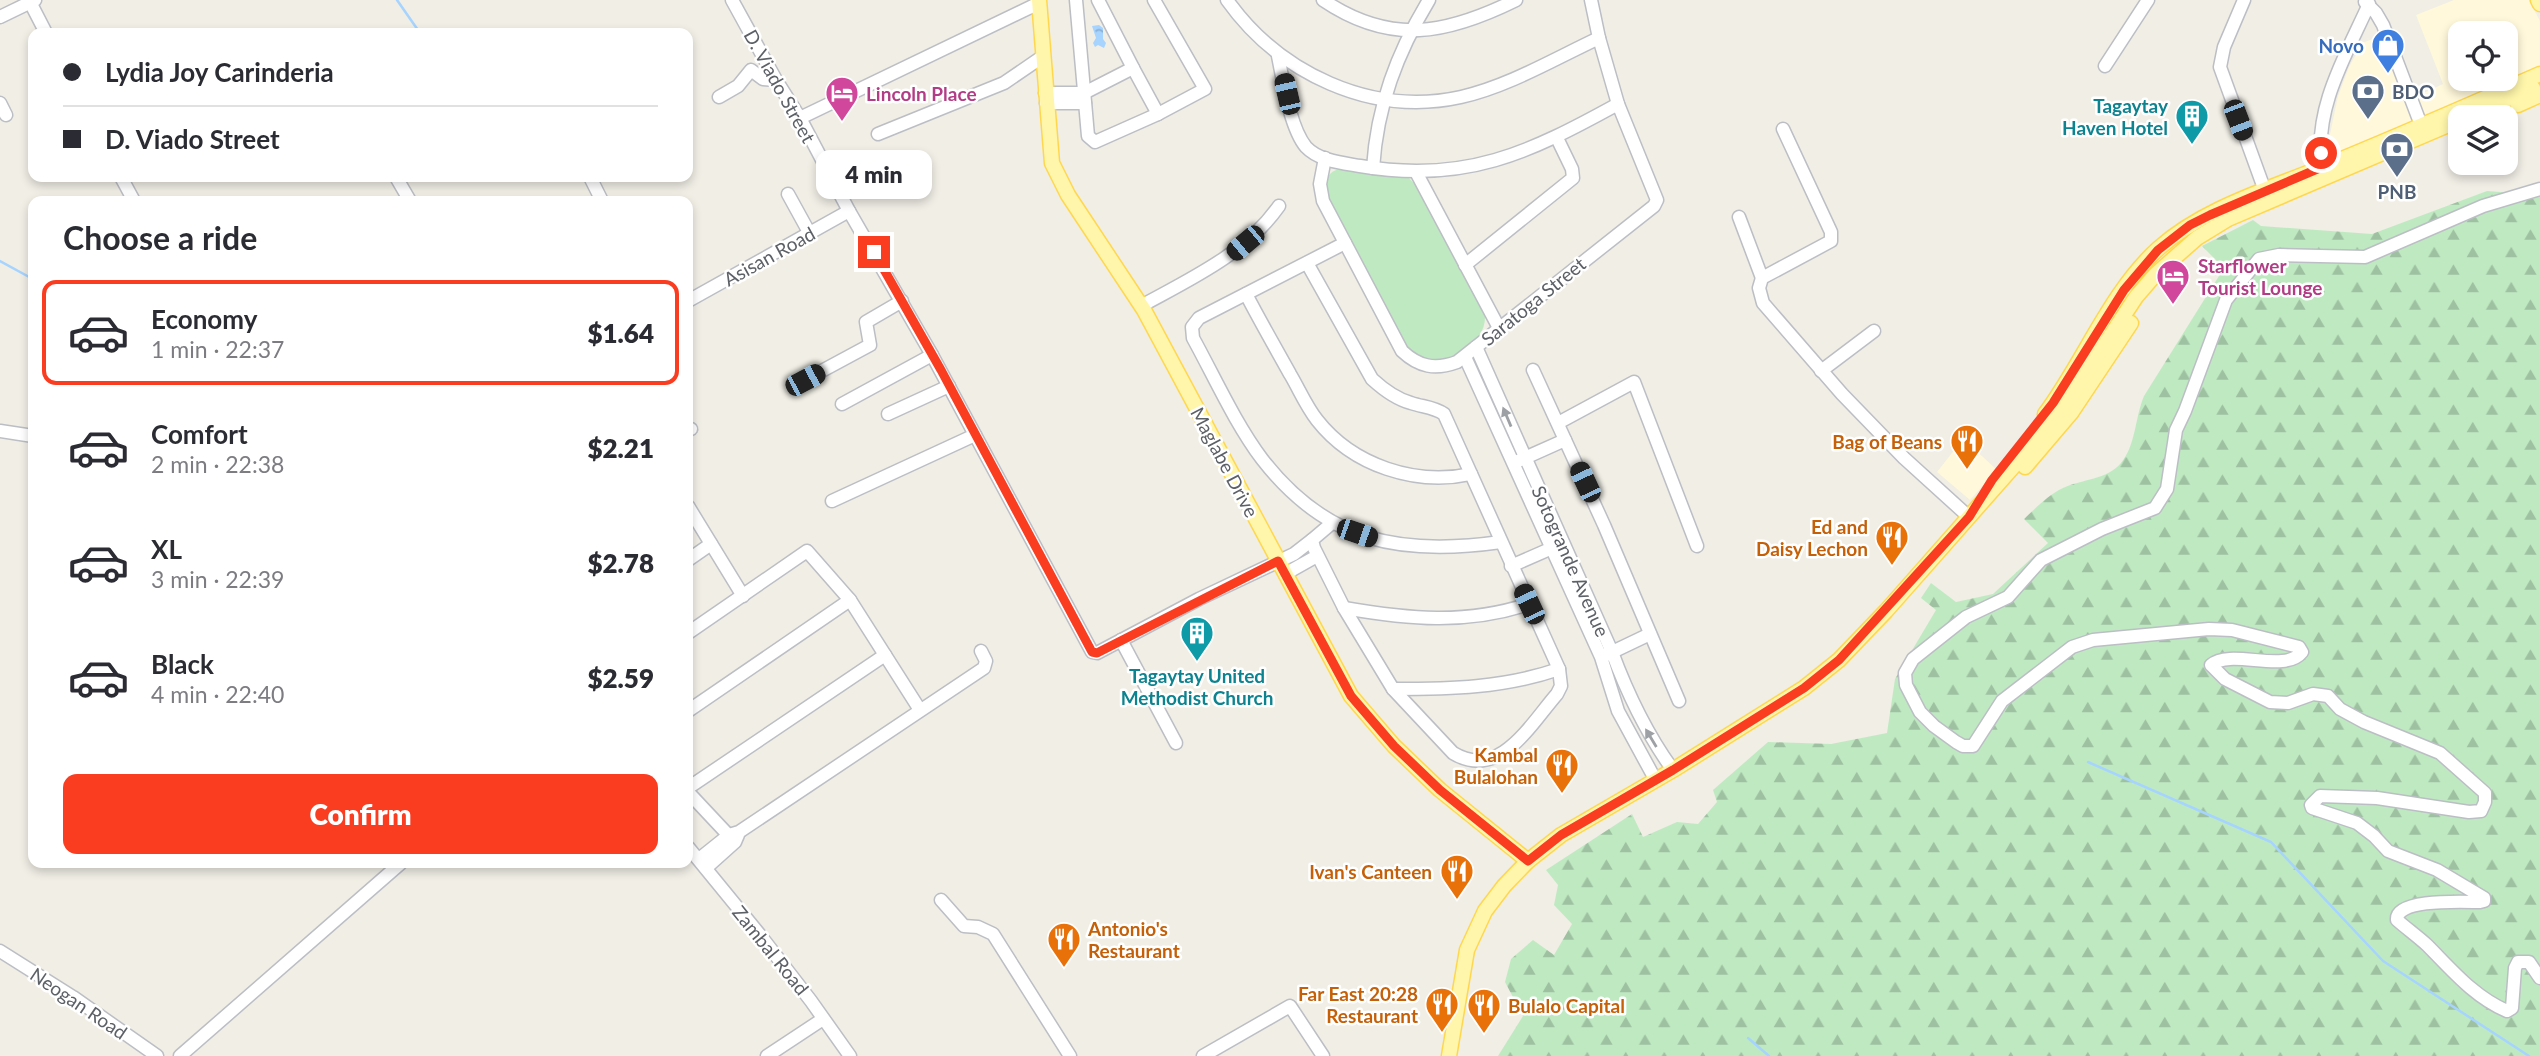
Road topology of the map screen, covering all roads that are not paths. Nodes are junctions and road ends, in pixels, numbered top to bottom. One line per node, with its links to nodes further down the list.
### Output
1 (732, 0): 24 (street, D. Viado Street)
2 (1076, 0): 29 (street)
3 (1098, 0): 22 (street)
4 (1154, 0): 35 (street)
5 (1227, 0): 19 (street)
6 (1323, 0): 17 (street)
7 (1429, 0): 17 (street)
8 (1516, 0): 17 (street)
9 (1591, 0): 18 (street, Saratoga Street)
10 (2148, 0): 21 (street)
11 (2244, 0): 49 (street)
12 (31, 1): 15 (street); 16 (street)
13 (1039, 2): 20 (main road, Maglabe Drive); 37 (street)
14 (2365, 2): 38 (street); 45 (street)
15 (0, 17)
16 (44, 28)
17 (1411, 32): 30 (street)
18 (1599, 38): 30 (street); 32 (street, Saratoga Street)
19 (1278, 56): 30 (street); 44 (street)
20 (1042, 57): 28 (main road, Maglabe Drive); 41 (street)
21 (2105, 66)
22 (1133, 68): 29 (street); 35 (street)
23 (2540, 74): 38 (main road)
24 (776, 80): 27 (street); 37 (street, D. Viado Street)
25 (2540, 84): 33 (main road)
26 (2540, 95): 34 (main road)
27 (719, 97)
28 (1046, 98): 29 (street); 62 (main road, Maglabe Drive)
29 (1085, 98): 35 (street)
30 (1382, 100): 46 (street)
31 (0, 103): 36 (street)
32 (1618, 104): 43 (street); 63 (street, Saratoga Street)
33 (2494, 105)
34 (2518, 105)
35 (1158, 114)
36 (6, 115)
37 (800, 118): 52 (street, D. Viado Street)
38 (2421, 125): 45 (main road)
39 (2448, 125): 83 (main road)
40 (1783, 129): 58 (street)
41 (878, 134)
42 (2448, 135): 83 (main road)
43 (1557, 138): 47 (street); 57 (street)
44 (1325, 158): 46 (street); 55 (street, Saratoga Street)
45 (2322, 167): 49 (main road)
46 (1373, 168): 47 (street)
47 (1416, 172): 57 (street)
48 (2540, 188): 126 (street)
49 (2264, 191): 83 (main road)
50 (788, 194): 54 (street)
51 (1279, 206): 62 (street)
52 (849, 211): 54 (street, Asisan Road); 61 (street, D. Viado Street)
53 (1739, 217): 58 (street)
54 (810, 234): 60 (street, Asisan Road)
55 (1345, 243): 56 (street); 67 (street, Saratoga Street)
56 (1307, 263): 59 (street); 80 (street)
57 (1465, 265): 63 (street)
58 (1762, 278): 69 (street)
59 (1246, 294): 80 (street); 84 (street)
60 (693, 298)
61 (902, 301): 66 (street, D. Viado Street); 70 (street)
62 (1142, 306): 92 (main road, Maglabe Drive)
63 (1499, 328): 65 (street, Saratoga Street)
64 (1874, 331): 69 (street)
65 (1476, 347): 67 (street, Saratoga Street); 79 (street, Sotogrande Avenue, one-way to 65)
66 (932, 355): 71 (street, D. Viado Street); 72 (street)
67 (1465, 357): 79 (street, Sotogrande Avenue)
68 (1534, 370): 74 (street)
69 (1821, 371): 83 (street)
70 (805, 380)
71 (949, 386): 73 (street); 77 (street, D. Viado Street)
72 (842, 404)
73 (888, 414)
74 (1558, 423): 78 (street); 88 (street)
75 (0, 431): 76 (street)
76 (28, 435)
77 (975, 435): 81 (street); 101 (street, D. Viado Street)
78 (1565, 440): 79 (street); 100 (street)
79 (1519, 461): 89 (street, Sotogrande Avenue)
80 (1471, 474): 86 (street)
81 (832, 500)
82 (693, 514): 87 (street)
83 (1969, 517): 115 (main road)
84 (1332, 523): 85 (street, D. Viado Street); 86 (street)
85 (1312, 540): 90 (street); 92 (street, D. Viado Street)
86 (1500, 542): 93 (street)
87 (711, 544): 91 (street); 95 (street)
88 (1698, 545)
89 (1557, 546): 93 (street); 103 (street, Sotogrande Avenue)
90 (1317, 556): 94 (street); 98 (street)
91 (693, 557)
92 (1278, 561): 94 (main road, Maglabe Drive); 101 (street, D. Viado Street)
93 (1511, 566): 97 (street)
94 (1285, 574): 121 (main road, Maglabe Drive)
95 (743, 596): 96 (street); 99 (street)
96 (850, 600): 104 (street); 110 (street)
97 (1529, 604): 98 (street); 105 (street)
98 (1344, 608): 106 (street)
99 (693, 630)
100 (1650, 635): 103 (street); 109 (street)
101 (1121, 640): 114 (street)
102 (981, 651): 111 (street)
103 (1606, 654): 107 (street, Sotogrande Avenue); 108 (street, Sotogrande Avenue)
104 (885, 656): 111 (street); 117 (street)
105 (1559, 669): 106 (street); 106 (street)
106 (1393, 689)
107 (1628, 694): 108 (street); 112 (street, Sotogrande Avenue)
108 (1614, 700): 113 (street, Sotogrande Avenue)
109 (1679, 701)
110 (693, 708)
111 (920, 710): 119 (street)
112 (1637, 715): 113 (street); 115 (street, Sotogrande Avenue, one-way to 112)
113 (1624, 722): 116 (street, Sotogrande Avenue)
114 (1176, 743)
115 (1673, 770): 116 (main road)
116 (1655, 779): 121 (main road)
117 (693, 787)
118 (693, 795): 119 (street)
119 (734, 836): 122 (street)
120 (693, 854): 122 (street, Zambal Road)
121 (1528, 861): 135 (main road)
122 (702, 864): 127 (street, Zambal Road)
123 (395, 868): 129 (street)
124 (941, 901): 132 (street)
125 (0, 951): 128 (street, Neogan Road)
126 (2540, 978)
127 (823, 1018): 130 (street); 131 (street, Zambal Road)
128 (158, 1056)
129 (180, 1056)
130 (767, 1056)
131 (849, 1056)
132 (1070, 1056)
133 (1203, 1056): 134 (street)
134 (1323, 1056)
135 (1449, 1056)

